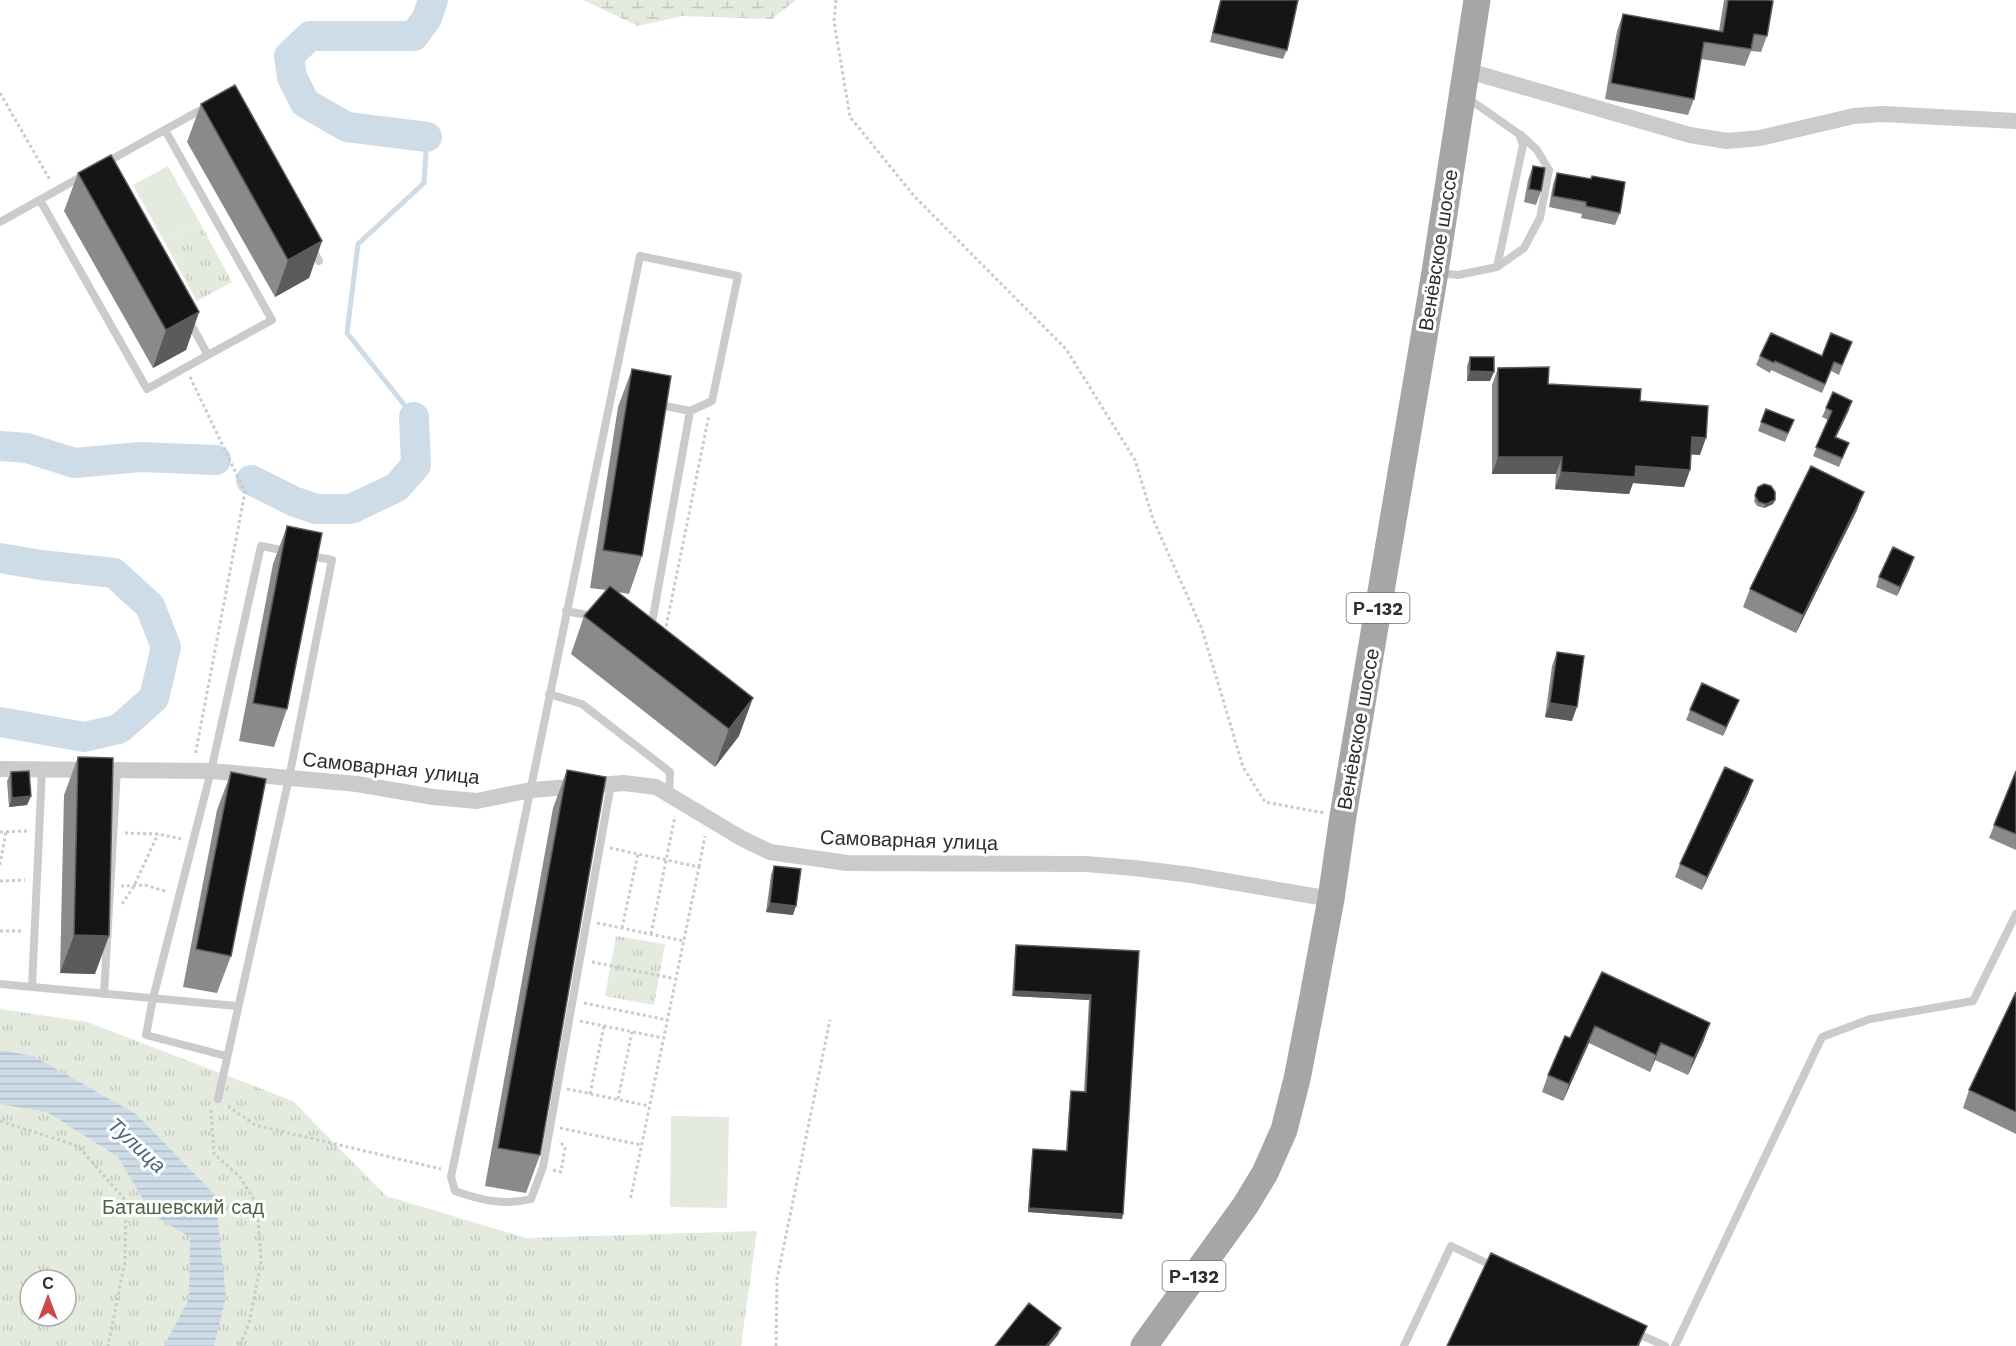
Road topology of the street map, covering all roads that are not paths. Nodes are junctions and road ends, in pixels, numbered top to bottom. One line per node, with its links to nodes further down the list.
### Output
1 (1477, 0): 2 (main road, Венёвское шоссе / Р-132)
2 (1464, 82): 4 (street); 6 (lane); 14 (main road, Венёвское шоссе / Р-132)
3 (216, 101): 5 (lane)
4 (2014, 122)
5 (165, 130): 7 (lane); 16 (lane)
6 (1519, 134): 13 (lane); 13 (lane)
7 (101, 165): 8 (lane); 9 (lane)
8 (107, 175)
9 (40, 200): 10 (lane); 16 (lane)
10 (0, 222)
11 (307, 240): 12 (lane)
12 (319, 261)
13 (1497, 267): 14 (lane)
14 (1435, 272): 35 (main road, Венёвское шоссе / Р-132)
15 (186, 315): 16 (lane)
16 (208, 355)
17 (611, 396): 18 (lane); 20 (lane); 21 (lane)
18 (622, 398)
19 (645, 402): 20 (lane)
20 (690, 411): 24 (lane)
21 (566, 611): 22 (lane); 26 (lane)
22 (608, 619)
23 (640, 626): 24 (lane)
24 (650, 628): 25 (lane)
25 (664, 639)
26 (549, 694): 33 (lane); 34 (lane)
27 (0, 769): 28 (street, Самоварная улица)
28 (42, 770): 29 (street, Самоварная улица); 38 (lane)
29 (117, 771): 30 (street, Самоварная улица); 39 (lane)
30 (211, 771): 31 (street, Самоварная улица); 31 (lane); 40 (lane)
31 (289, 778): 33 (street, Самоварная улица); 41 (lane)
32 (611, 784): 33 (street, Самоварная улица); 33 (lane); 34 (street, Самоварная улица)
33 (531, 790)
34 (674, 797): 35 (street, Самоварная улица)
35 (1331, 899): 46 (main road, Венёвское шоссе / Р-132)
36 (2016, 914): 49 (lane)
37 (0, 984): 38 (lane)
38 (32, 987): 39 (lane)
39 (104, 994): 40 (lane)
40 (153, 998): 41 (lane); 42 (lane)
41 (237, 1006): 42 (lane)
42 (226, 1056): 43 (lane)
43 (218, 1099)
44 (1505, 1271): 47 (lane)
45 (1622, 1326): 48 (lane)
46 (1143, 1346)
47 (1404, 1346)
48 (1665, 1346)
49 (1675, 1346)

